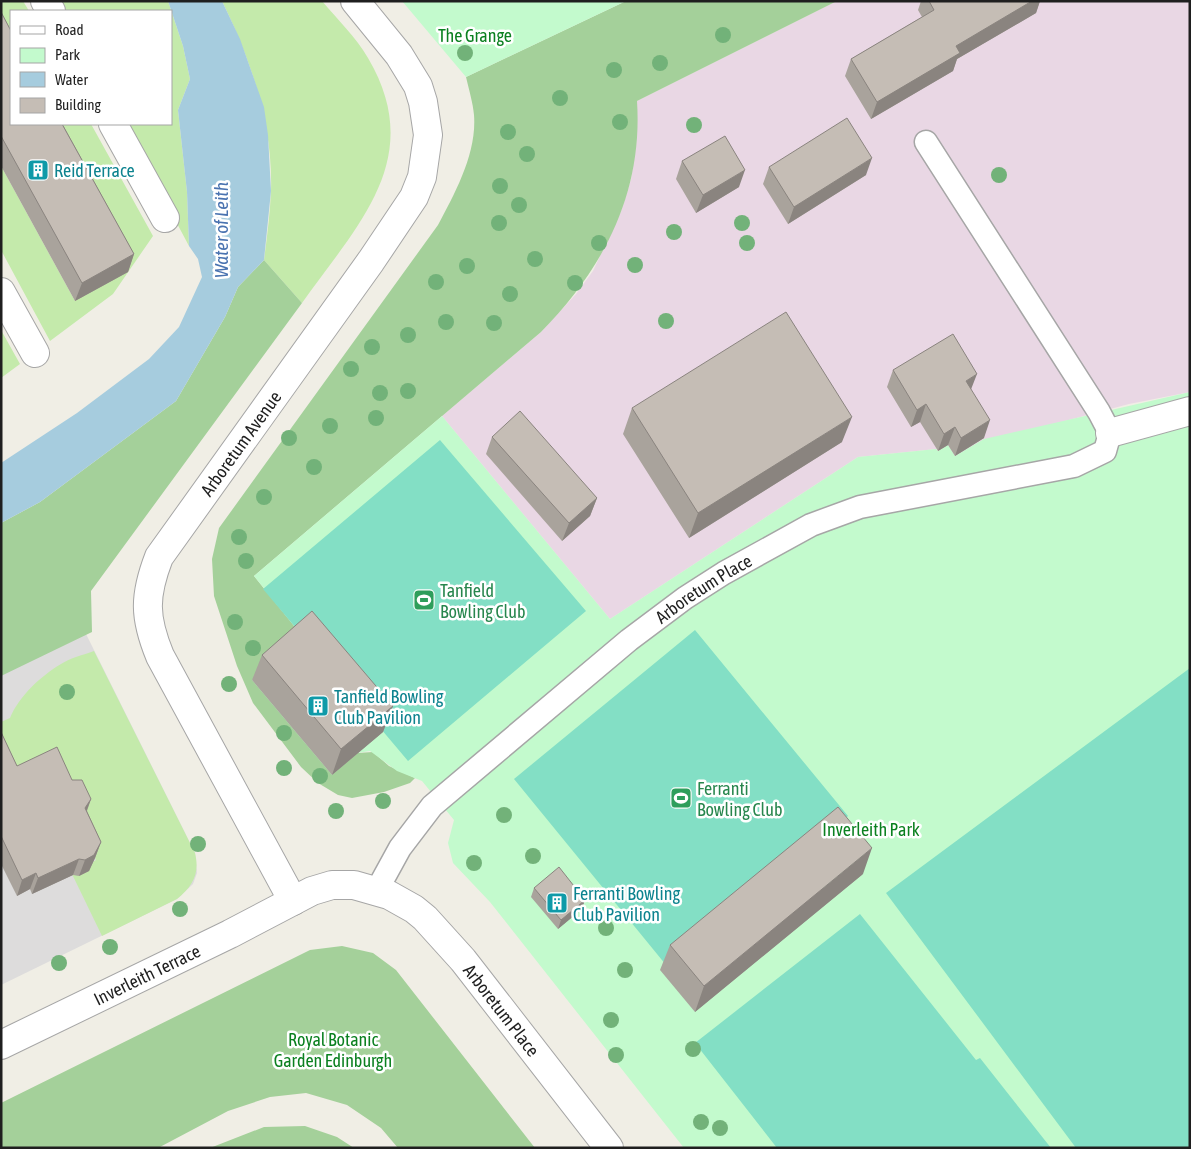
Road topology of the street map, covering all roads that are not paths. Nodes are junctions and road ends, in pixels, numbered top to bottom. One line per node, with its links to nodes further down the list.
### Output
1 (356, 1): 10 (street, Arboretum Avenue)
2 (113, 125): 4 (street)
3 (926, 142): 8 (lane)
4 (165, 218)
5 (1, 292): 6 (street)
6 (35, 353)
7 (1190, 412): 8 (street)
8 (1110, 433): 9 (lane, Arboretum Place)
9 (376, 890): 10 (street, Arboretum Place); 12 (street, Arboretum Place)
10 (293, 901): 11 (street, Inverleith Terrace)
11 (1, 1045)
12 (609, 1148)

